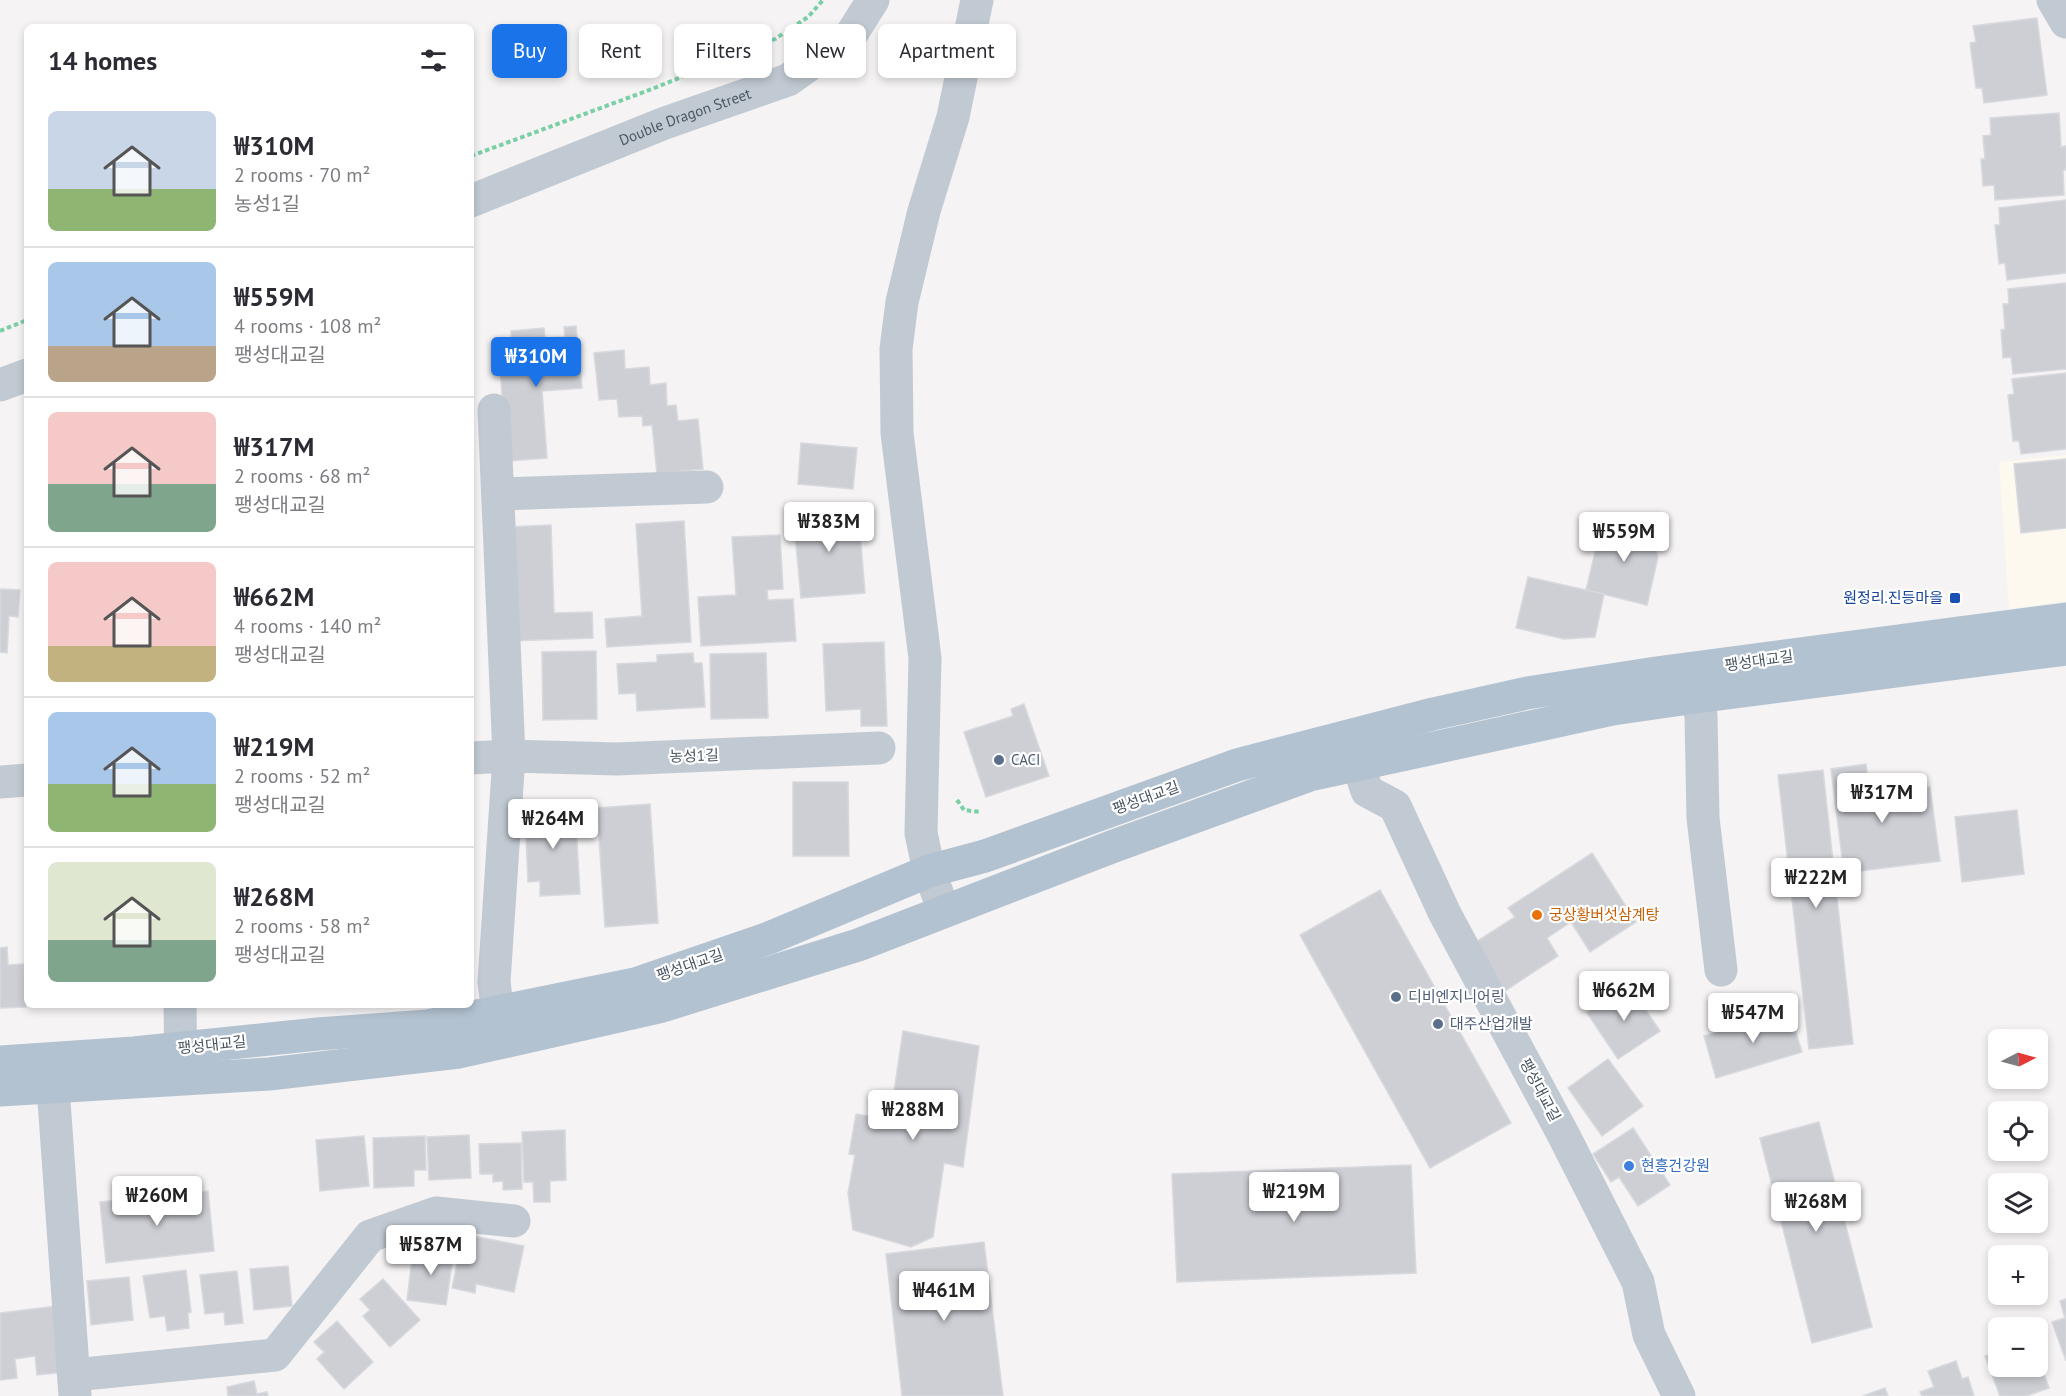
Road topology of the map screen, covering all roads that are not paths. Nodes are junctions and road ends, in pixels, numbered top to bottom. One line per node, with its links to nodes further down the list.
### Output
1 (873, 0): 5 (street, Double Dragon Street)
2 (976, 0): 20 (street)
3 (2053, 0): 4 (street)
4 (2066, 22)
5 (474, 200)
6 (24, 376): 7 (street)
7 (0, 385)
8 (494, 410): 10 (street)
9 (707, 487): 10 (street)
10 (498, 494): 16 (street)
11 (2066, 619): 13 (main road, 팽성대교길)
12 (2066, 649): 13 (main road)
13 (1696, 683): 15 (main road, 팽성대교길); 22 (street)
14 (879, 748): 16 (street, 농성1길)
15 (1354, 750): 20 (main road, 팽성대교길); 21 (main road); 31 (street, 팽성대교길)
16 (509, 756): 17 (street, 농성1길); 24 (street)
17 (474, 758)
18 (24, 780): 19 (street)
19 (0, 782)
20 (929, 872): 21 (street); 24 (main road, 팽성대교길)
21 (944, 911): 24 (main road)
22 (1721, 970)
23 (180, 1008): 26 (street)
24 (503, 1027): 26 (main road, 팽성대교길)
25 (0, 1062): 27 (main road, 팽성대교길)
26 (180, 1064): 27 (main road, 팽성대교길)
27 (52, 1072): 28 (main road); 30 (street)
28 (0, 1090)
29 (514, 1221): 30 (street)
30 (75, 1386)
31 (1679, 1396)

